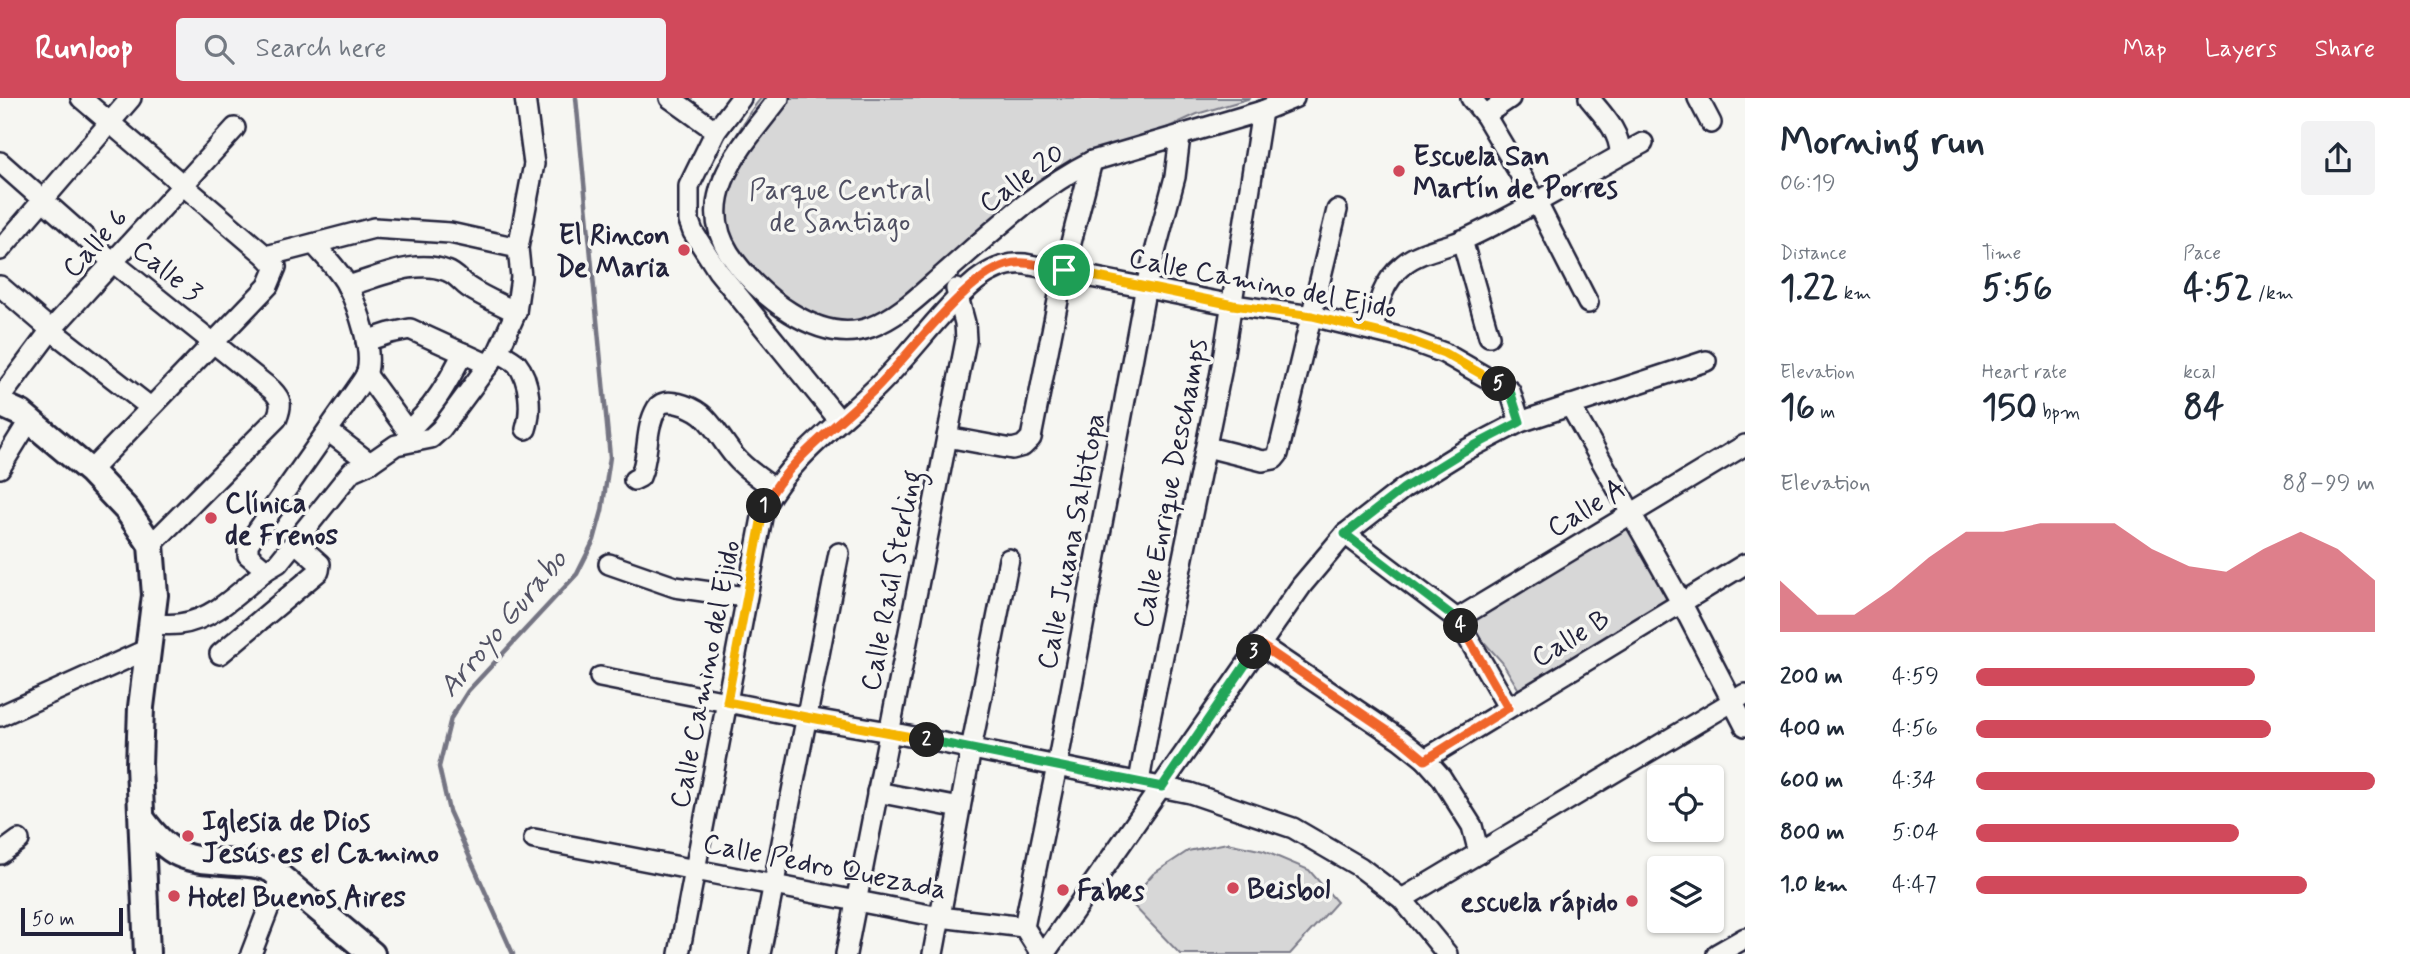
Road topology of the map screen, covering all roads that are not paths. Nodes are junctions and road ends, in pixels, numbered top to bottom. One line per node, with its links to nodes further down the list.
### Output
1 (81, 98): 14 (street)
2 (131, 98): 14 (street)
3 (525, 98): 29 (street)
4 (670, 98): 17 (street)
5 (741, 98): 17 (street)
6 (779, 98): 33 (street, Calle 20)
7 (1293, 98): 12 (street, Calle 20)
8 (1471, 98): 13 (street)
9 (1510, 98): 13 (street)
10 (1589, 98): 20 (street)
11 (1698, 98): 15 (street)
12 (1262, 111): 18 (street, Calle 20); 40 (street, Calle Enrique Deschamps)
13 (1485, 115): 25 (street)
14 (111, 123): 23 (street); 24 (street)
15 (1711, 124)
16 (235, 128): 23 (street, Calle 6)
17 (716, 131): 56 (street)
18 (1180, 136): 21 (street, Calle 20); 37 (street, Calle Juana Saltitopa)
19 (1643, 143): 20 (street)
20 (1620, 155): 25 (street)
21 (1092, 161): 33 (street, Calle 20); 34 (street)
22 (0, 163): 24 (street, Calle 3)
23 (184, 185): 31 (street); 32 (street, Calle 6)
24 (43, 201): 30 (street); 32 (street, Calle 3)
25 (1536, 201): 27 (street); 39 (street)
26 (1337, 210): 42 (street)
27 (1462, 240): 44 (street); 45 (street)
28 (314, 244): 29 (street); 31 (street); 36 (street)
29 (518, 248): 41 (street)
30 (0, 250)
31 (266, 256): 47 (street)
32 (114, 263): 43 (street, Calle 6); 47 (street, Calle 3)
33 (951, 268): 38 (street, Calle Raúl Sterling)
34 (1064, 270): 37 (street, Calle Camino del Ejido); 38 (street, Calle Camino del Ejido); 62 (street)
35 (0, 286): 43 (street)
36 (347, 286): 41 (street); 46 (street)
37 (1146, 286): 40 (street, Calle Camino del Ejido); 95 (street, Calle Juana Saltitopa)
38 (959, 299): 56 (street, Calle Camino del Ejido); 62 (street, Calle Raúl Sterling)
39 (1588, 303)
40 (1233, 305): 42 (street, Calle Camino del Ejido); 64 (street, Calle Enrique Deschamps)
41 (516, 312): 49 (street)
42 (1312, 316): 44 (street, Calle Camino del Ejido); 64 (street)
43 (51, 330): 52 (street, Calle 6); 55 (street)
44 (1373, 330): 58 (street, Calle Camino del Ejido)
45 (1489, 336)
46 (366, 341): 48 (street); 51 (street)
47 (214, 342): 55 (street); 73 (street, Calle 3)
48 (463, 353): 49 (street); 61 (street)
49 (494, 359): 59 (street); 61 (street)
50 (1706, 361): 54 (street)
51 (366, 374): 60 (street); 61 (street)
52 (0, 398)
53 (0, 404): 57 (main road)
54 (1570, 405): 58 (street); 70 (street)
55 (150, 407): 67 (street)
56 (839, 420): 69 (street, Calle Camino del Ejido)
57 (29, 421): 66 (street); 67 (main road)
58 (1520, 422): 71 (street)
59 (526, 429)
60 (328, 431): 65 (street); 78 (street)
61 (411, 436): 65 (street)
62 (947, 437): 92 (street, Calle Raúl Sterling)
63 (1745, 445): 70 (street, Calle A)
64 (1207, 447): 96 (street, Calle Enrique Deschamps)
65 (370, 463): 72 (street)
66 (0, 468)
67 (90, 471): 73 (main road)
68 (634, 480): 69 (street)
69 (774, 488): 79 (street, Calle Camino del Ejido)
70 (1629, 513): 80 (street); 81 (street, Calle A)
71 (1345, 534): 81 (street); 83 (street)
72 (295, 542): 78 (street); 84 (street)
73 (151, 545): 82 (main road)
74 (838, 553): 90 (street)
75 (1009, 559): 93 (street)
76 (609, 564): 79 (street)
77 (1745, 564): 80 (street, Calle B)
78 (266, 570): 82 (street)
79 (745, 597): 87 (street, Calle Camino del Ejido)
80 (1681, 602): 86 (street); 88 (street, Calle B)
81 (1457, 619): 88 (street)
82 (150, 637): 89 (street); 100 (main road)
83 (1259, 644): 94 (street); 97 (street)
84 (220, 654)
85 (600, 677): 87 (street)
86 (1738, 698): 91 (street); 103 (street)
87 (727, 702): 90 (street); 105 (street, Calle Camino del Ejido)
88 (1508, 708): 94 (street, Calle B)
89 (0, 716)
90 (808, 718): 92 (street); 107 (street)
91 (1745, 726)
92 (889, 732): 93 (street); 98 (street, Calle Raúl Sterling)
93 (971, 749): 95 (street); 99 (street)
94 (1425, 760): 103 (street)
95 (1057, 766): 96 (street); 111 (street, Calle Juana Saltitopa)
96 (1139, 782): 97 (street)
97 (1162, 787): 108 (street); 120 (street)
98 (877, 792): 99 (street); 109 (street, Calle Raúl Sterling)
99 (960, 808): 110 (street)
100 (142, 820): 106 (main road); 113 (main road)
101 (534, 839): 105 (street, Calle Pedro Quezada)
102 (19, 840): 104 (street)
103 (1479, 853): 108 (street)
104 (0, 854)
105 (696, 868): 107 (street, Calle Pedro Quezada); 116 (street, Calle Camino del Ejido)
106 (281, 876): 114 (street); 115 (main road)
107 (775, 883): 109 (street, Calle Pedro Quezada); 117 (street)
108 (1402, 899): 121 (street)
109 (857, 900): 110 (street, Calle Pedro Quezada); 118 (street, Calle Raúl Sterling)
110 (940, 916): 111 (street, Calle Pedro Quezada); 119 (street)
111 (1024, 927): 120 (street)
112 (1745, 938): 122 (street)
113 (147, 954)
114 (251, 954)
115 (372, 954)
116 (678, 954)
117 (760, 954)
118 (846, 954)
119 (933, 954)
120 (1042, 954)
121 (1447, 954)
122 (1717, 954)

